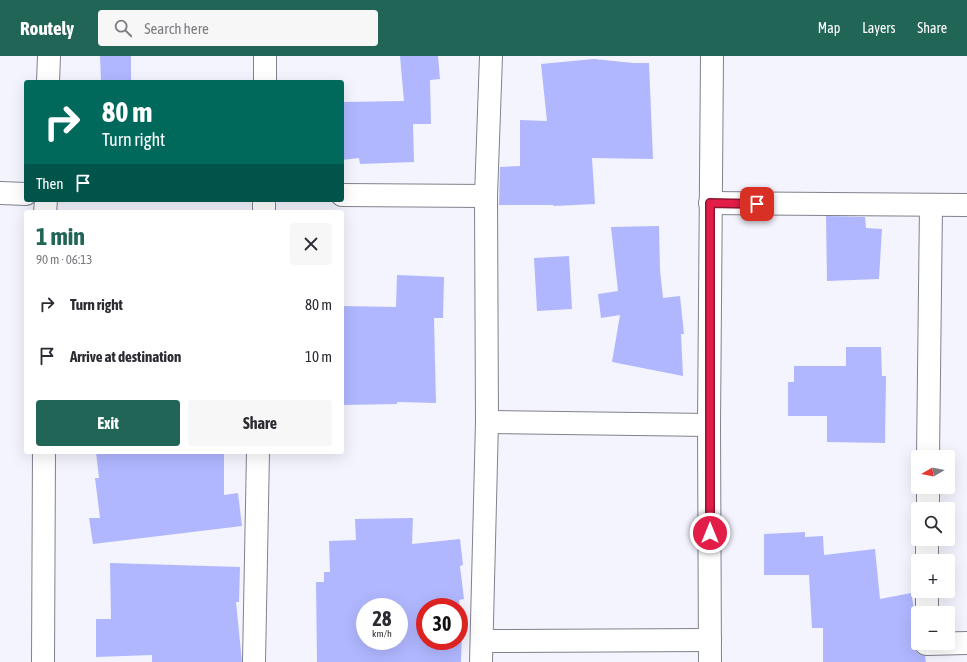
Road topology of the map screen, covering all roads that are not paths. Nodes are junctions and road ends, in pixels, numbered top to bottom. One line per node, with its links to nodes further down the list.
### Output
1 (49, 56): 5 (street)
2 (265, 56): 6 (street)
3 (491, 56): 10 (street)
4 (712, 56): 11 (street)
5 (48, 80)
6 (265, 80)
7 (0, 193): 8 (street)
8 (24, 194)
9 (344, 195): 10 (street)
10 (486, 196): 14 (street)
11 (710, 203): 12 (street); 15 (street)
12 (931, 205): 13 (street); 16 (street)
13 (967, 206)
14 (487, 422): 15 (street); 22 (street)
15 (709, 425): 19 (street)
16 (928, 450)
17 (44, 454): 23 (street)
18 (258, 454): 24 (street)
19 (710, 640): 22 (street); 25 (street)
20 (967, 643): 21 (street)
21 (955, 645)
22 (482, 652)
23 (43, 662)
24 (254, 662)
25 (710, 662)

